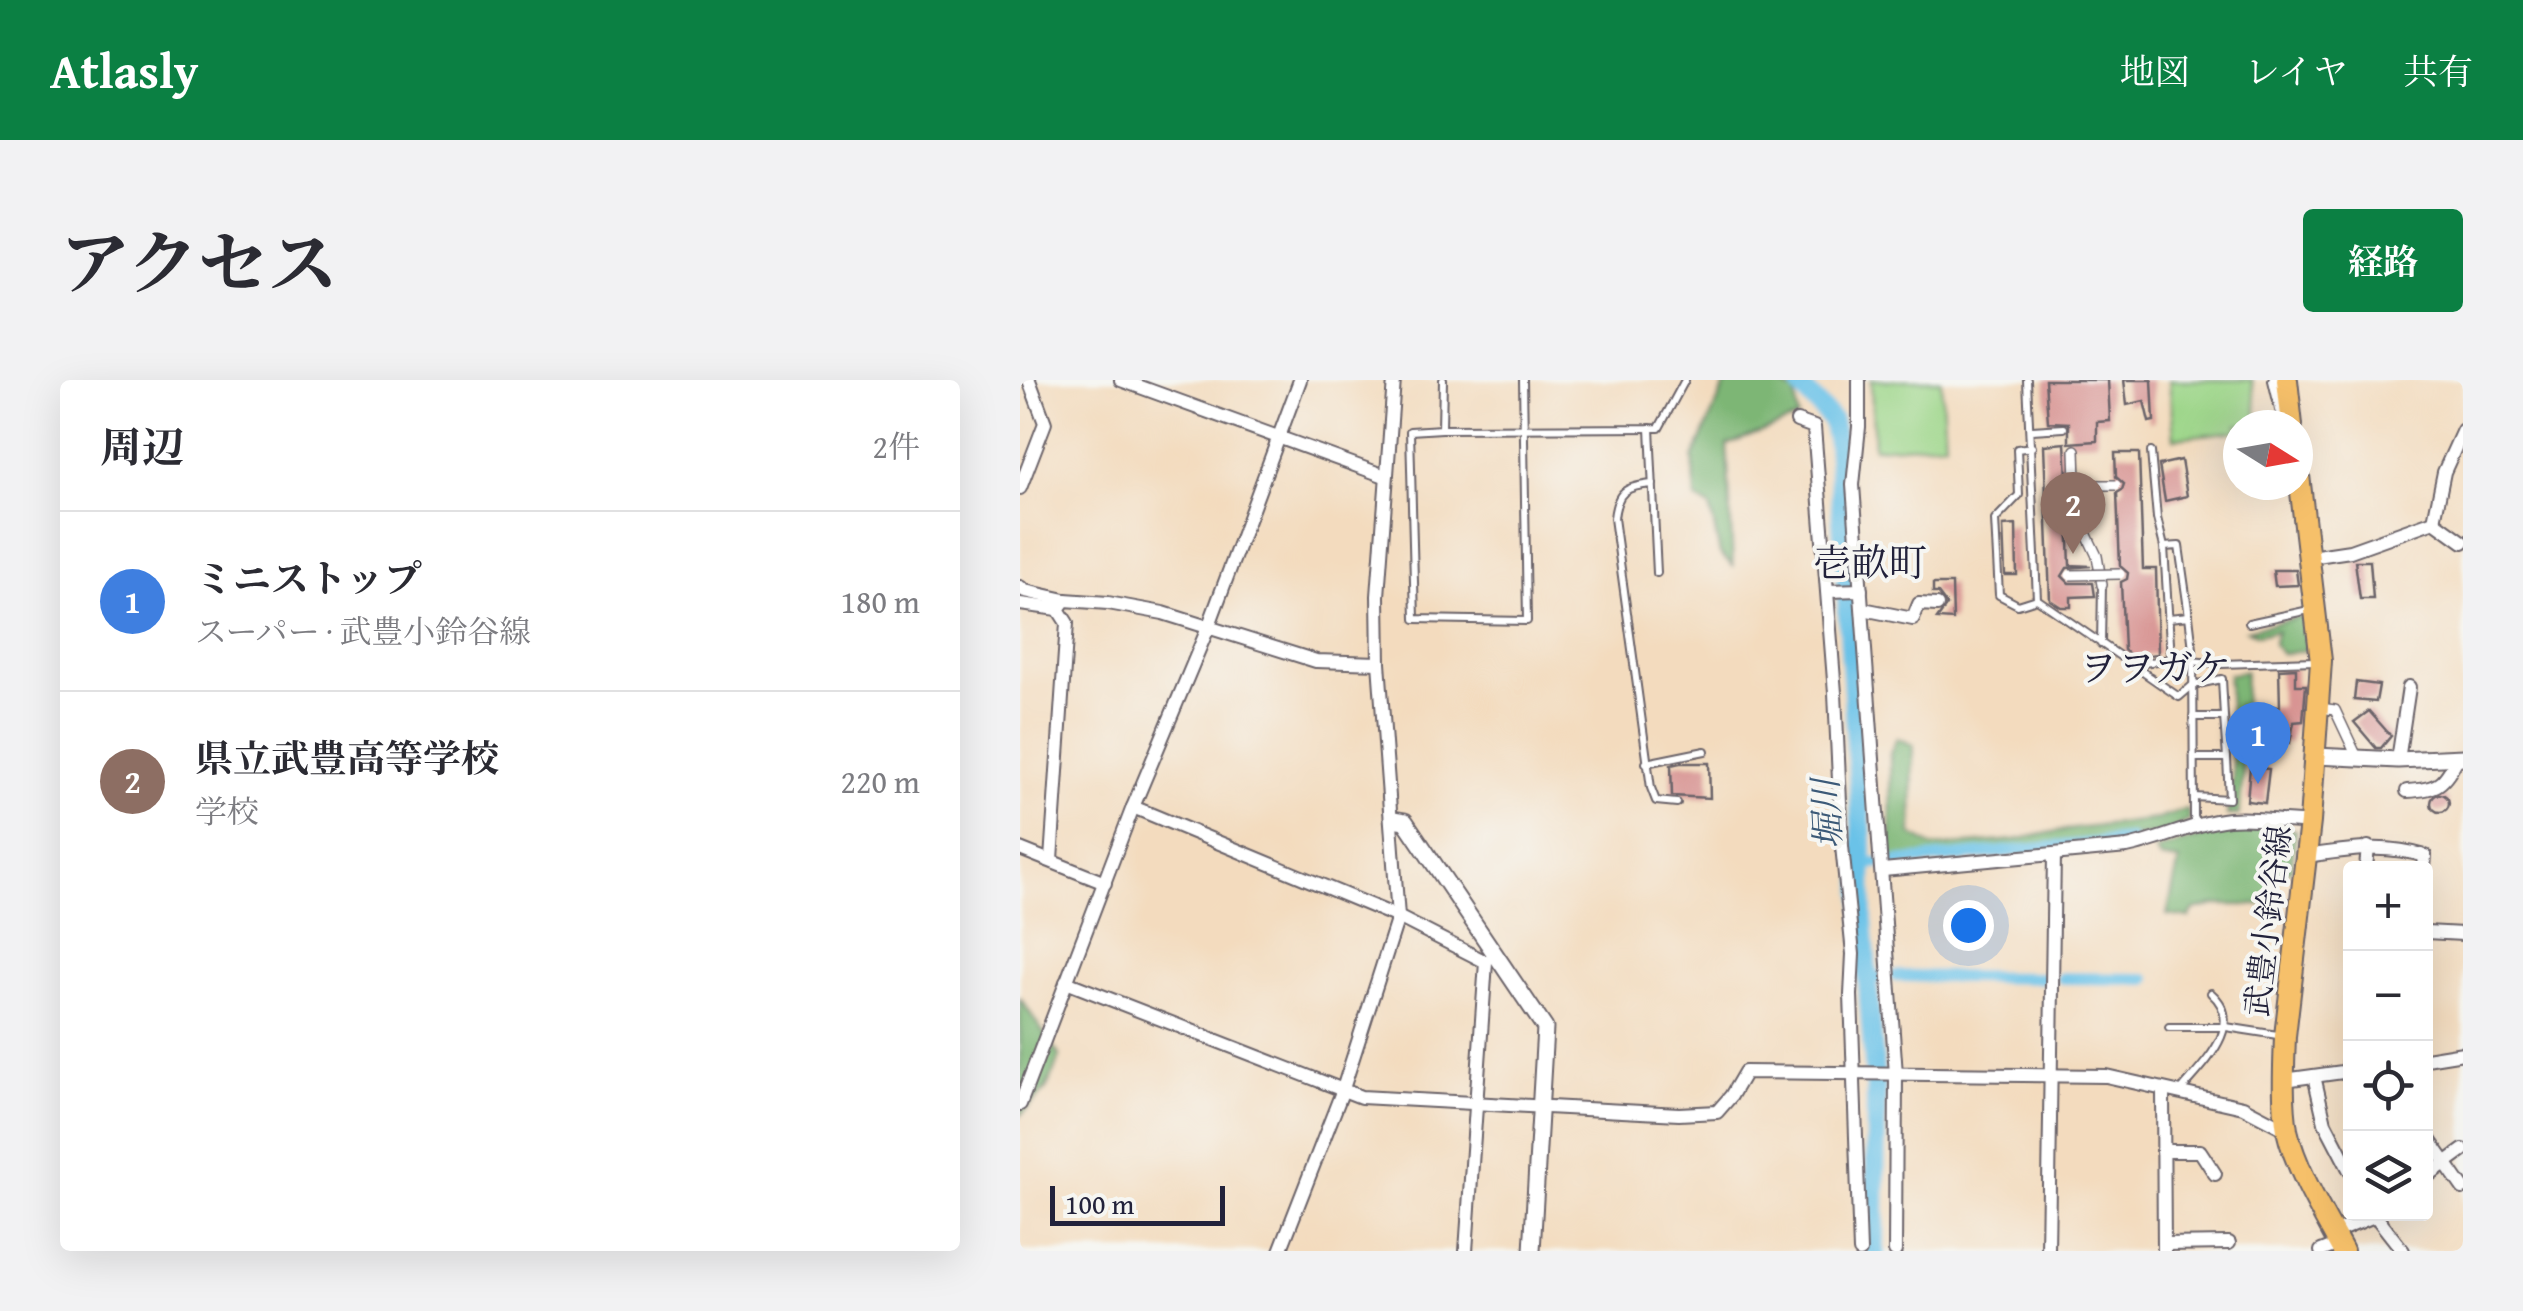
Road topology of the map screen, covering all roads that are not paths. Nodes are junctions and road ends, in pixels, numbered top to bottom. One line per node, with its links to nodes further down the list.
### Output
1 (1029, 380): 29 (street)
2 (1122, 380): 21 (street)
3 (1300, 380): 21 (street)
4 (1394, 380): 25 (street)
5 (1443, 380): 18 (lane)
6 (1523, 380): 15 (lane)
7 (1685, 380): 16 (lane)
8 (1859, 380): 41 (street)
9 (2028, 380): 19 (lane)
10 (2275, 380): 12 (street)
11 (2287, 380): 13 (main road)
12 (2285, 410)
13 (2289, 410)
14 (1797, 421): 40 (street)
15 (1524, 428): 16 (lane); 18 (lane); 18 (lane)
16 (1650, 428): 26 (lane)
17 (2064, 428): 19 (lane)
18 (1442, 429)
19 (2032, 430): 22 (lane)
20 (2463, 430): 31 (street)
21 (1279, 438): 25 (street); 51 (street)
22 (2032, 448): 42 (lane); 42 (lane)
23 (2075, 450): 38 (street)
24 (2151, 452): 33 (lane)
25 (1385, 476): 56 (street)
26 (1652, 484): 35 (lane); 70 (lane)
27 (2116, 485): 28 (street, bridge)
28 (2067, 486)
29 (1020, 488)
30 (2302, 500): 34 (main road, 武豊小鈴谷線)
31 (2434, 521): 32 (street); 34 (street)
32 (2463, 542)
33 (2164, 547): 48 (lane); 49 (lane)
34 (2310, 556): 47 (main road, 武豊小鈴谷線)
35 (1657, 573)
36 (2120, 574): 37 (street, bridge)
37 (2070, 575)
38 (2102, 585): 52 (lane)
39 (1020, 587): 44 (street)
40 (1828, 590): 41 (street); 98 (street)
41 (1862, 590): 46 (street)
42 (2037, 599): 52 (lane)
43 (1020, 604): 44 (street)
44 (1062, 604): 51 (street); 82 (street)
45 (1937, 605): 46 (street)
46 (1863, 609): 85 (street)
47 (2316, 609): 50 (lane); 55 (main road, 武豊小鈴谷線)
48 (2189, 616): 49 (lane); 54 (lane)
49 (2168, 618): 53 (lane)
50 (2249, 623)
51 (1208, 628): 56 (street); 74 (street)
52 (2101, 645): 57 (lane)
53 (2172, 659): 54 (lane); 57 (lane)
54 (2193, 659): 55 (lane); 58 (lane)
55 (2321, 661): 60 (main road, 武豊小鈴谷線)
56 (1379, 663): 75 (street)
57 (2130, 665): 58 (lane)
58 (2193, 685): 61 (lane); 62 (lane)
59 (2410, 687): 69 (street)
60 (2320, 708): 64 (main road, 武豊小鈴谷線); 68 (street)
61 (2194, 716): 62 (lane); 66 (lane)
62 (2224, 716): 67 (lane)
63 (1705, 751): 70 (lane)
64 (2316, 756): 68 (street); 76 (main road, 武豊小鈴谷線)
65 (2460, 757): 69 (street); 71 (street)
66 (2194, 758): 67 (lane); 72 (lane)
67 (2227, 758): 72 (lane)
68 (2358, 759): 69 (street)
69 (2398, 760)
70 (1646, 763): 73 (lane)
71 (2407, 791)
72 (2194, 797): 77 (lane)
73 (1677, 804)
74 (1132, 807): 86 (street); 87 (street)
75 (1393, 819): 87 (street); 108 (street)
76 (2310, 822): 77 (street); 81 (main road, 武豊小鈴谷線)
77 (2197, 824): 80 (street)
78 (2368, 847): 81 (street); 83 (street); 84 (street)
79 (1020, 849): 82 (street)
80 (2054, 854): 85 (street); 100 (street)
81 (2306, 856): 94 (main road, 武豊小鈴谷線)
82 (1050, 860): 86 (street)
83 (2367, 861)
84 (2425, 861)
85 (1883, 870): 99 (street)
86 (1105, 883): 90 (street)
87 (1398, 918): 104 (street); 107 (street)
88 (2433, 932): 89 (street)
89 (2463, 934)
90 (1066, 982): 104 (street); 106 (street)
91 (2211, 993): 93 (lane)
92 (2169, 1027): 93 (lane)
93 (2226, 1027): 94 (lane); 105 (lane)
94 (2285, 1036): 102 (main road, 武豊小鈴谷線)
95 (2463, 1053): 96 (street)
96 (2433, 1057)
97 (2343, 1072): 101 (street)
98 (1856, 1073): 99 (street); 108 (street); 126 (street)
99 (1896, 1074): 100 (street); 127 (street)
100 (2051, 1075): 103 (street); 128 (street)
101 (2314, 1076): 102 (street); 113 (street)
102 (2284, 1080): 109 (main road, 武豊小鈴谷線)
103 (2163, 1090): 105 (street); 112 (street)
104 (1342, 1092): 107 (street); 123 (street)
105 (2179, 1094): 109 (street)
106 (1020, 1104)
107 (1475, 1104): 108 (street); 124 (street)
108 (1542, 1105): 125 (street)
109 (2288, 1130): 121 (main road, 武豊小鈴谷線)
110 (2433, 1145): 114 (street)
111 (2463, 1150): 114 (street)
112 (2163, 1151): 116 (street); 122 (street)
113 (2343, 1157)
114 (2445, 1163): 115 (street); 117 (street)
115 (2433, 1172)
116 (2215, 1174)
117 (2463, 1188)
118 (2367, 1221): 121 (street)
119 (2381, 1221): 129 (street)
120 (2229, 1243): 122 (street)
121 (2334, 1245)
122 (2164, 1248)
123 (1280, 1251)
124 (1466, 1251)
125 (1532, 1251)
126 (1860, 1251)
127 (1895, 1251)
128 (2048, 1251)
129 (2403, 1251)

